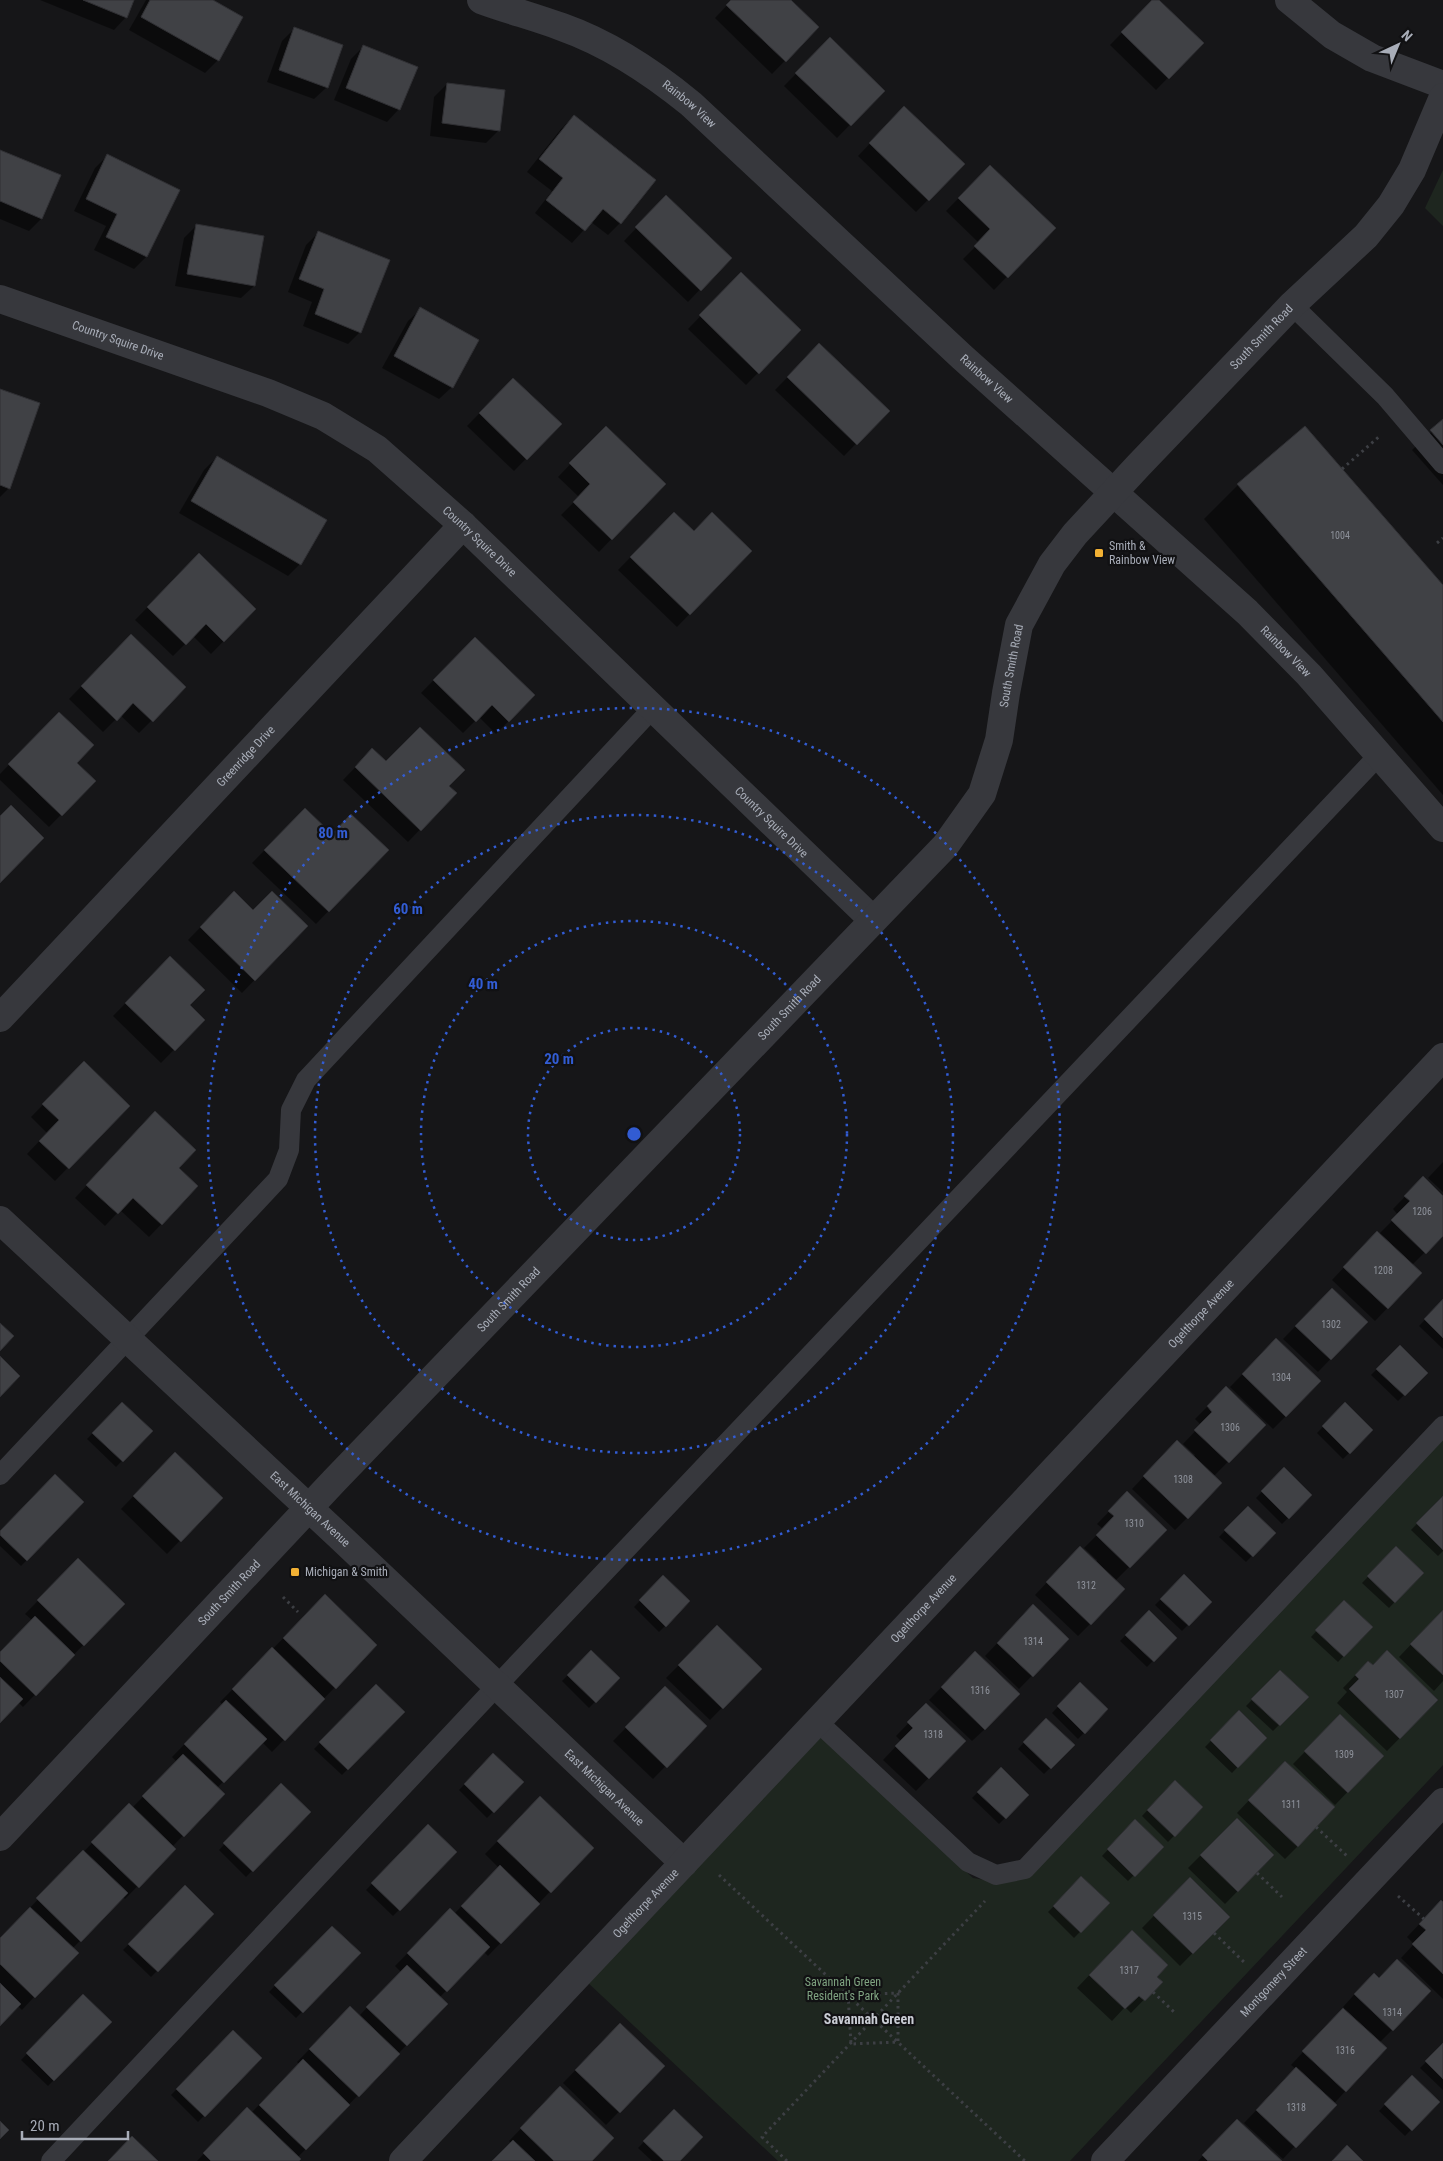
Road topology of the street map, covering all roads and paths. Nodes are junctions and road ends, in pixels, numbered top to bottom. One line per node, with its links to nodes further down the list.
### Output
1 (481, 0): 10 (street, Rainbow View)
2 (1289, 0): 3 (street)
3 (1443, 85)
4 (1443, 97): 6 (street, South Smith Road)
5 (0, 299): 11 (street, Country Squire Drive)
6 (1292, 305): 7 (lane); 10 (street, South Smith Road)
7 (1402, 416): 8 (lane); 9 (path)
8 (1443, 464)
9 (1342, 469)
10 (1113, 493): 15 (street, Rainbow View); 17 (street, South Smith Road)
11 (463, 525): 14 (street, Country Squire Drive); 18 (street, Greenridge Drive)
12 (1443, 538): 13 (path)
13 (1437, 543)
14 (653, 708): 17 (street, Country Squire Drive); 21 (lane)
15 (1380, 754): 16 (street, Rainbow View); 27 (lane)
16 (1443, 828)
17 (873, 920): 24 (street, South Smith Road)
18 (0, 1018)
19 (1443, 1057): 28 (street, Ogelthorpe Avenue)
20 (0, 1220): 21 (street, East Michigan Avenue)
21 (128, 1339): 23 (lane); 24 (street, East Michigan Avenue)
22 (1443, 1426): 28 (lane)
23 (0, 1475)
24 (309, 1508): 27 (street, East Michigan Avenue); 31 (street, South Smith Road)
25 (283, 1598): 26 (path)
26 (298, 1612)
27 (497, 1686): 32 (street, East Michigan Avenue); 47 (lane)
28 (818, 1722): 32 (street, Ogelthorpe Avenue)
29 (1443, 1802): 35 (street, Montgomery Street)
30 (1316, 1827): 35 (path)
31 (0, 1837)
32 (684, 1863): 48 (street, Ogelthorpe Avenue)
33 (1257, 1873): 37 (path)
34 (719, 1875): 42 (path)
35 (1370, 1879): 39 (street, Montgomery Street)
36 (978, 1895): 41 (path)
37 (1282, 1897)
38 (1214, 1933): 39 (path)
39 (1269, 1986): 51 (street, Montgomery Street)
40 (1153, 1992): 43 (path)
41 (898, 1993): 42 (path); 44 (path); 45 (path)
42 (848, 1995): 44 (path); 46 (path)
43 (1174, 2012)
44 (874, 2019): 45 (path); 46 (path)
45 (898, 2042): 46 (path); 50 (path)
46 (850, 2044): 49 (path)
47 (51, 2161)
48 (403, 2161)
49 (787, 2161)
50 (1025, 2161)
51 (1105, 2161)

